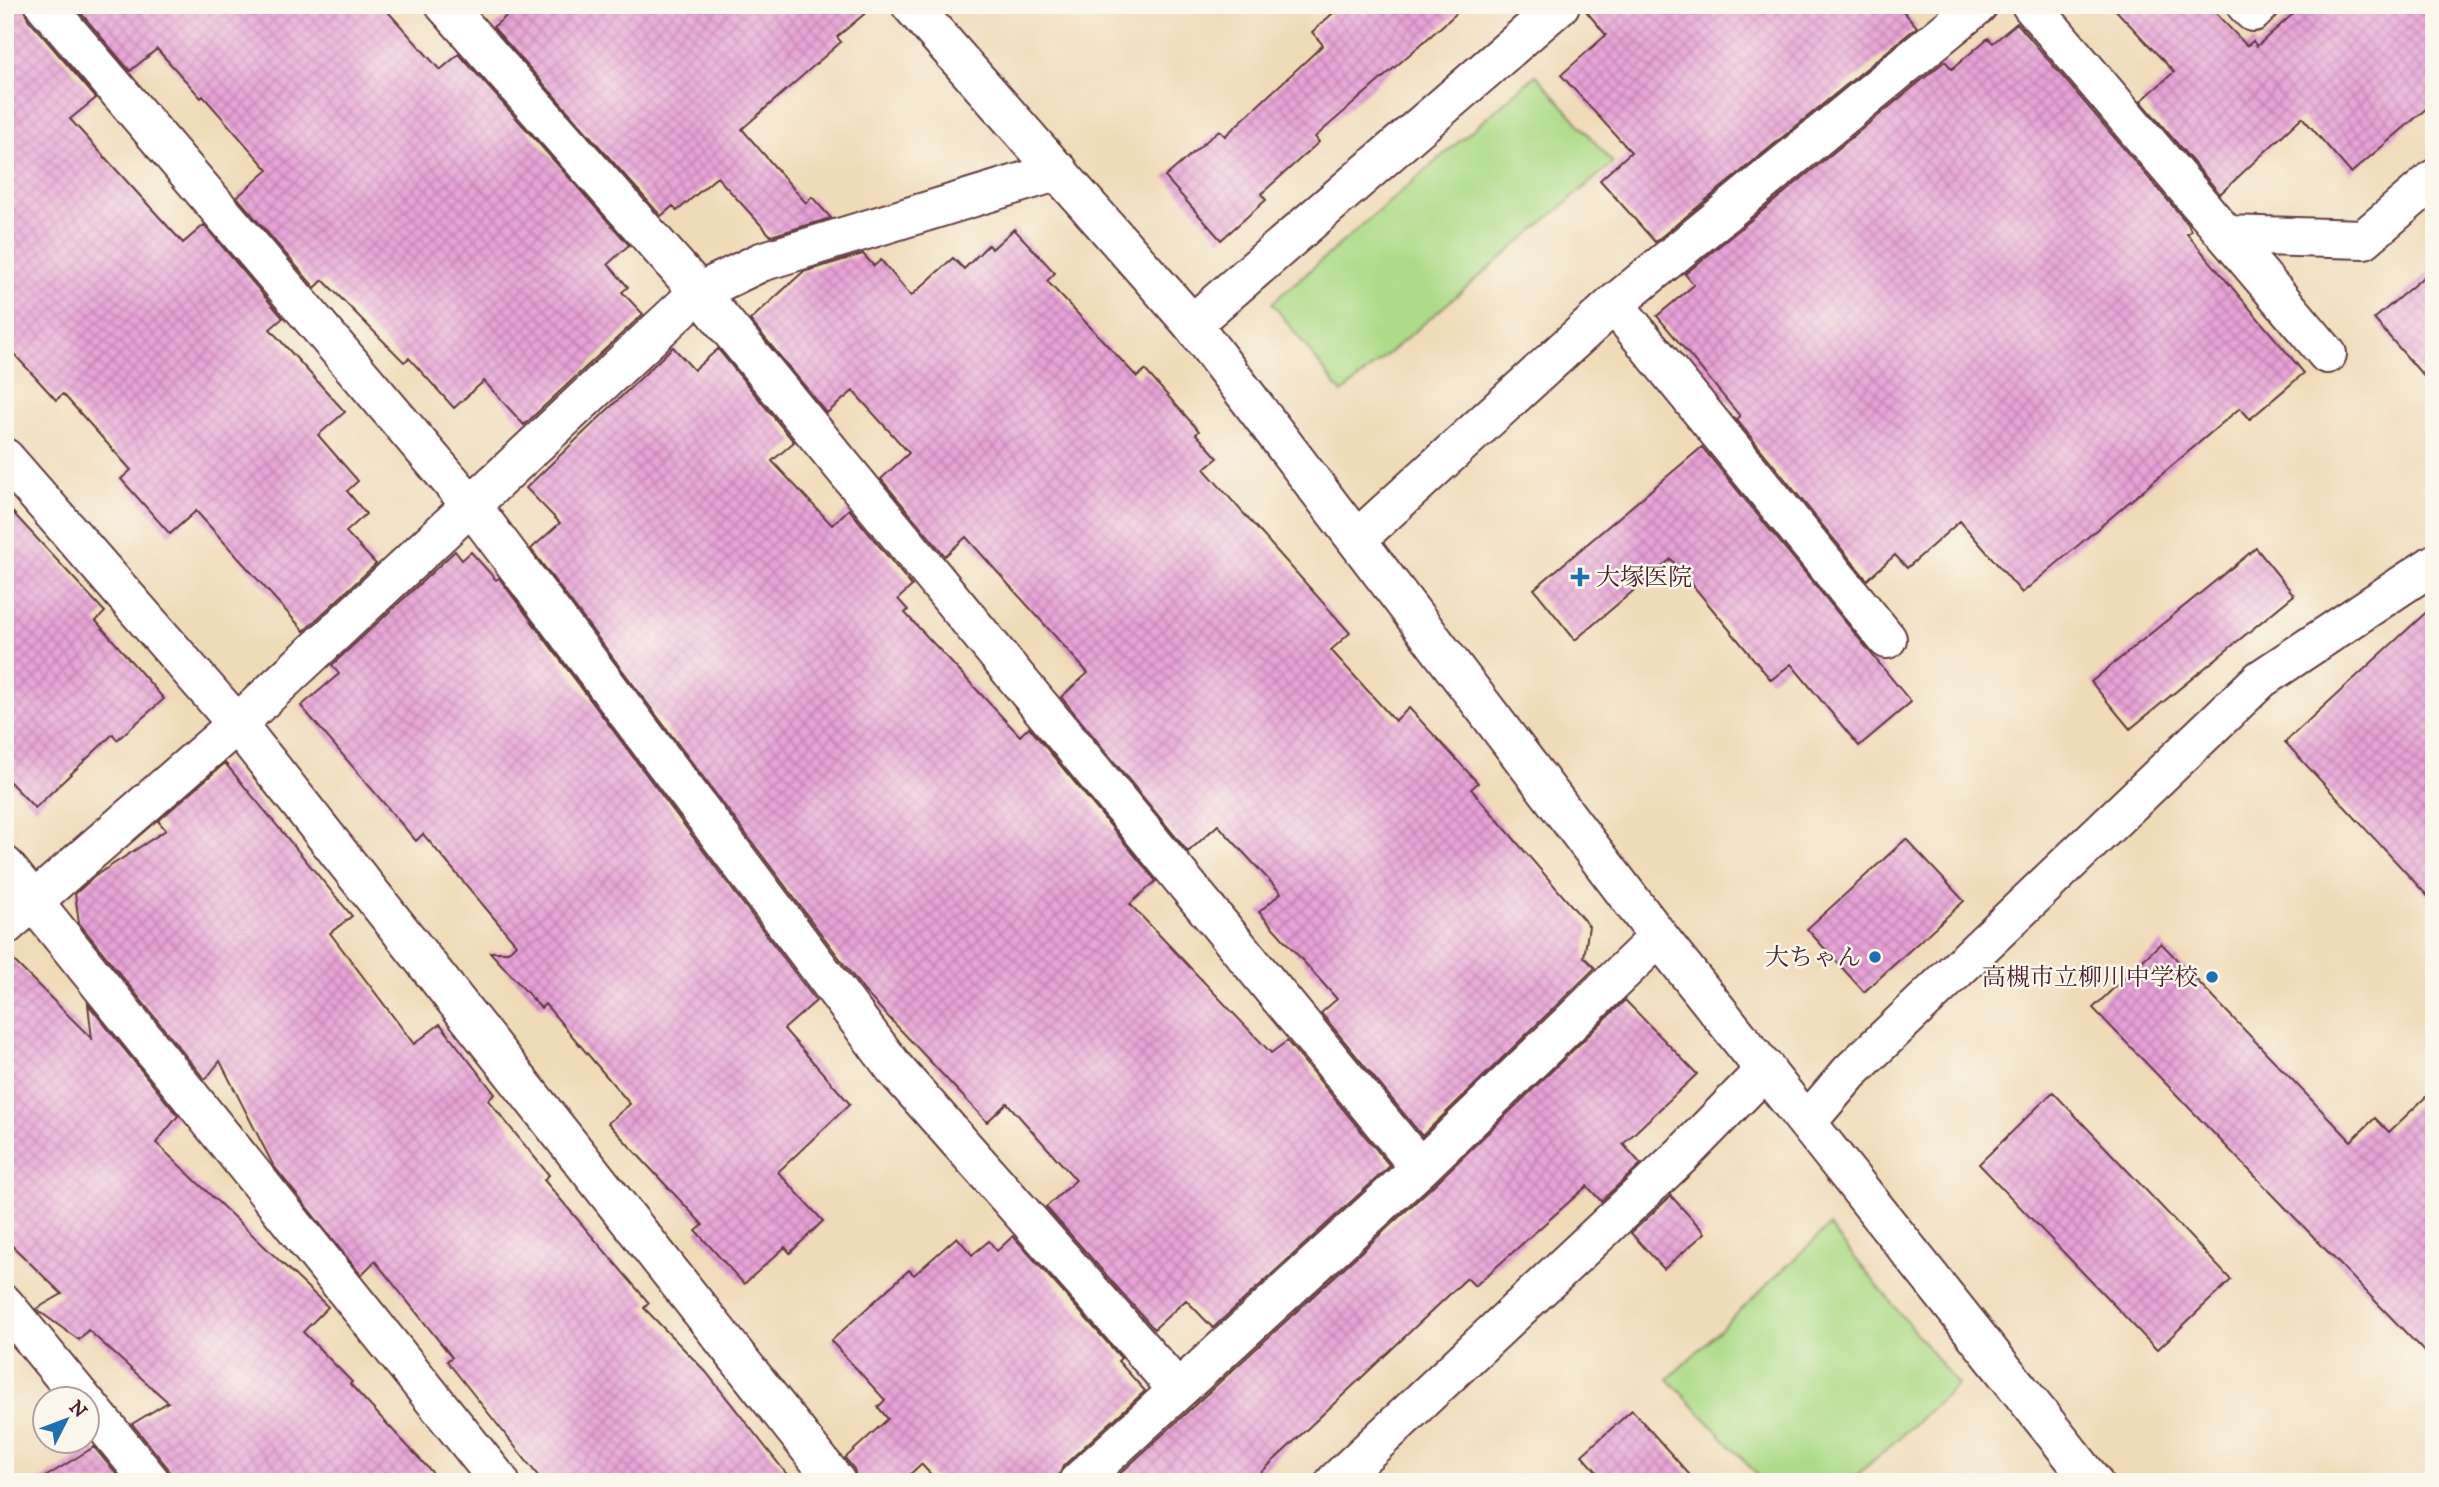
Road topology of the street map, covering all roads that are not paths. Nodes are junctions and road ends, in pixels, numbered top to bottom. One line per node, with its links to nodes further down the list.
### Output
1 (46, 5): 17 (street)
2 (445, 5): 12 (street)
3 (911, 5): 9 (street)
4 (1560, 5): 14 (street)
5 (1978, 5): 13 (street)
6 (2031, 5): 11 (street)
7 (2246, 5): 8 (street)
8 (2260, 5)
9 (1059, 171): 12 (street); 14 (street)
10 (2434, 179): 11 (street)
11 (2225, 235): 15 (street)
12 (699, 292): 17 (street); 28 (street)
13 (1614, 304): 18 (street); 20 (street)
14 (1192, 324): 18 (street)
15 (2327, 354)
16 (5, 458): 21 (street)
17 (471, 505): 21 (street); 31 (street)
18 (1357, 539): 25 (street)
19 (2434, 564): 27 (street)
20 (1887, 639)
21 (237, 724): 23 (street); 35 (street)
22 (5, 866): 23 (street)
23 (36, 901): 24 (street); 34 (street)
24 (5, 926)
25 (1659, 937): 26 (street); 28 (street)
26 (1766, 1069): 27 (street); 37 (street)
27 (1808, 1121): 38 (street)
28 (1420, 1168): 31 (street)
29 (5, 1305): 30 (street)
30 (72, 1386)
31 (1178, 1390): 36 (street)
32 (102, 1422): 33 (street)
33 (151, 1482)
34 (500, 1482)
35 (836, 1482)
36 (1078, 1482)
37 (1335, 1482)
38 (2093, 1482)

